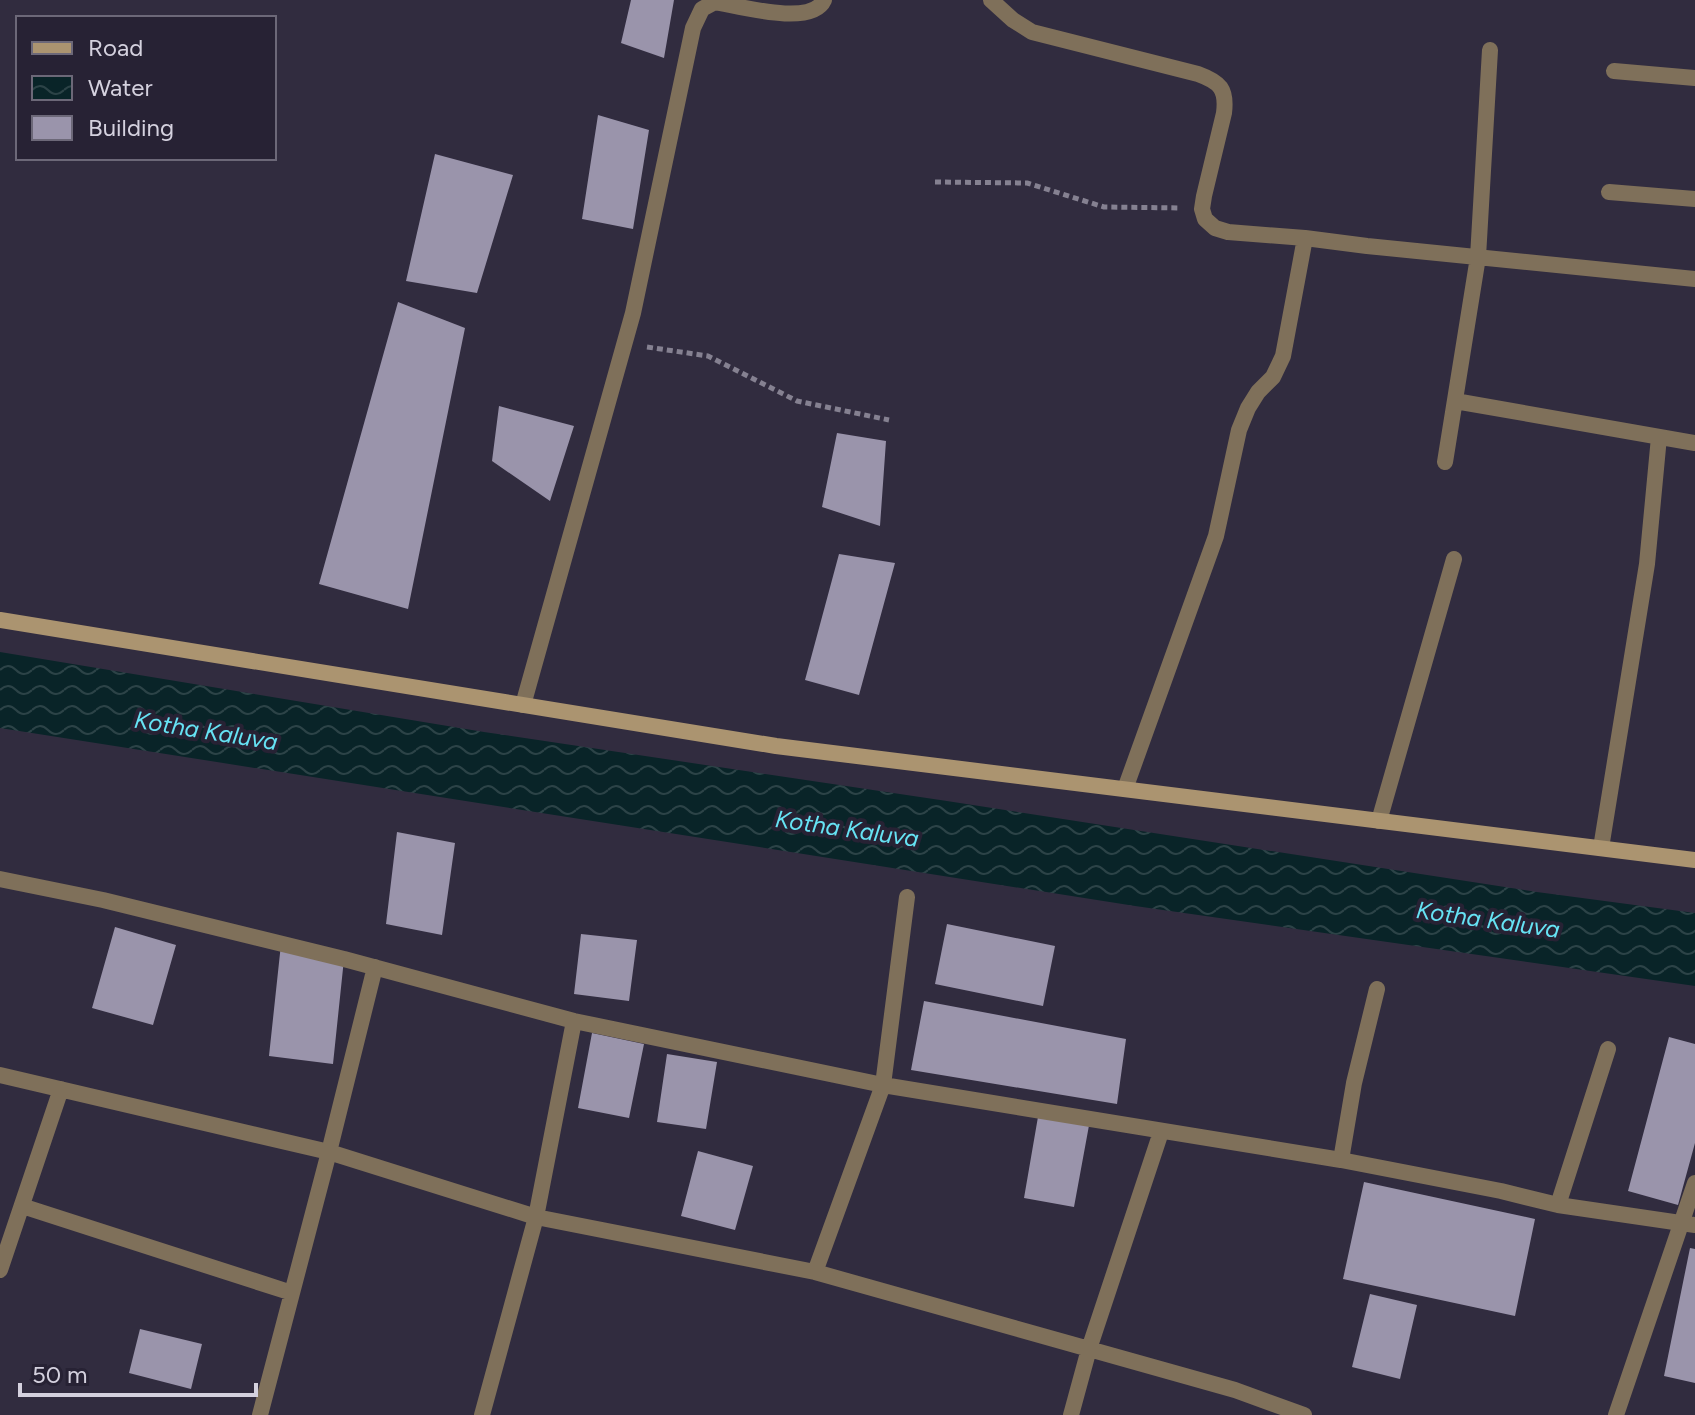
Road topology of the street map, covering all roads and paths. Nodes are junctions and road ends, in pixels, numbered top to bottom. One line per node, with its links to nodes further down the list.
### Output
1 (824, 0): 13 (street)
2 (991, 0): 9 (street)
3 (1490, 50): 11 (street)
4 (1614, 71): 5 (street)
5 (1695, 78)
6 (935, 182): 9 (path)
7 (1609, 192): 8 (street)
8 (1695, 199)
9 (1202, 209): 10 (street)
10 (1305, 238): 11 (street); 22 (street)
11 (1478, 257): 12 (street); 14 (street)
12 (1695, 279)
13 (625, 343): 15 (path); 21 (street)
14 (1455, 401): 16 (street); 18 (street)
15 (889, 420)
16 (1659, 437): 17 (street); 24 (street)
17 (1695, 443)
18 (1445, 462)
19 (1454, 559): 23 (street)
20 (0, 620): 21 (main road)
21 (523, 705): 22 (main road)
22 (1125, 789): 23 (main road)
23 (1379, 821): 24 (main road)
24 (1601, 848): 25 (main road)
25 (1695, 860)
26 (0, 879): 28 (street)
27 (907, 897): 33 (street)
28 (375, 967): 30 (street); 36 (street)
29 (1377, 989): 37 (street)
30 (574, 1021): 33 (street); 41 (street)
31 (1608, 1049): 39 (street)
32 (0, 1075): 34 (street)
33 (883, 1085): 35 (street); 44 (street)
34 (61, 1089): 36 (street); 40 (street)
35 (1161, 1132): 37 (street); 46 (street)
36 (329, 1152): 41 (street); 45 (street)
37 (1341, 1160): 39 (street)
38 (1695, 1183): 42 (street)
39 (1558, 1205): 42 (street)
40 (22, 1206): 43 (street); 45 (street)
41 (536, 1217): 44 (street); 48 (street)
42 (1688, 1224): 51 (street)
43 (0, 1270)
44 (815, 1272): 46 (street)
45 (292, 1293): 47 (street)
46 (1089, 1349): 49 (street); 50 (street)
47 (260, 1415)
48 (482, 1415)
49 (1071, 1415)
50 (1304, 1415)
51 (1616, 1415)

